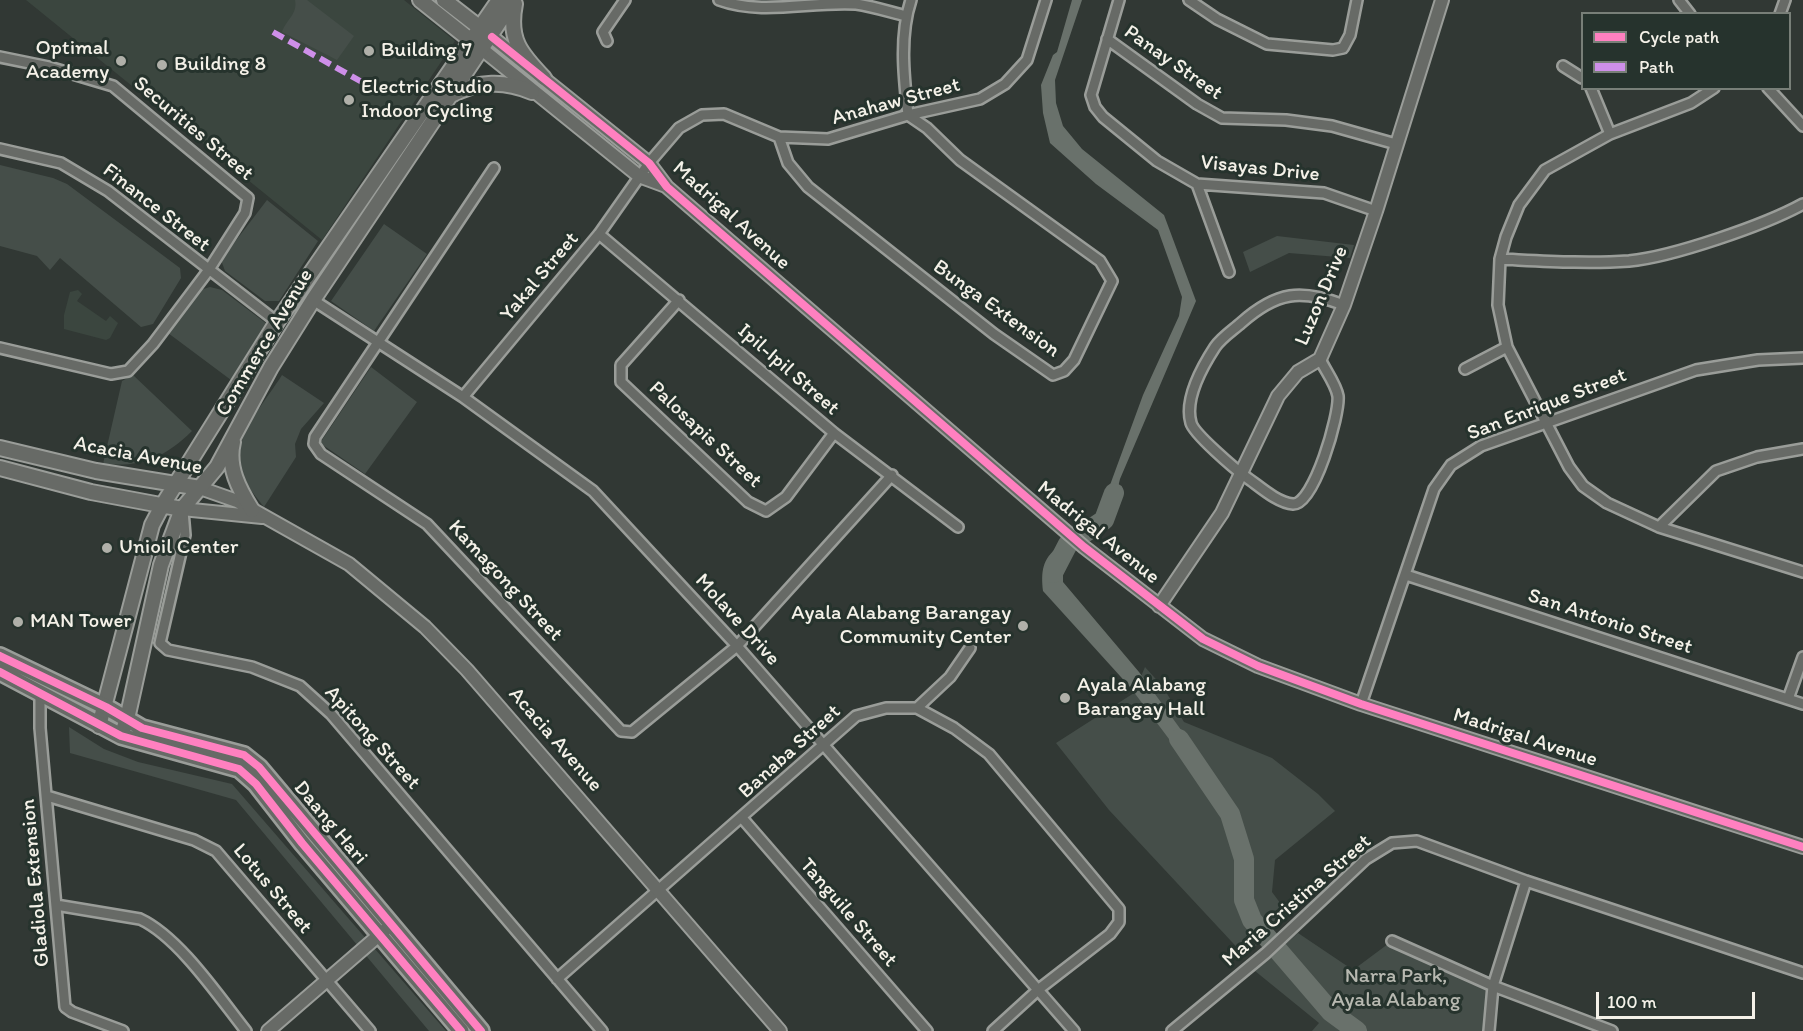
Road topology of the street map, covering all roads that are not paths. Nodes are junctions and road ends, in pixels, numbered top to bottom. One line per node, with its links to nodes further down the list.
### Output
1 (420, 0): 20 (main road, Madrigal Avenue)
2 (444, 0): 17 (main road, Madrigal Avenue)
3 (499, 0): 17 (main road, Commerce Avenue)
4 (515, 0): 17 (main road, Commerce Avenue); 24 (main road)
5 (625, 0): 19 (street)
6 (718, 0): 14 (street)
7 (911, 0): 16 (street)
8 (1046, 0): 30 (street, Anahaw Street)
9 (1119, 0): 18 (street, Visayas Drive)
10 (1189, 0): 11 (street)
11 (1357, 0)
12 (1442, 0): 34 (street, Luzon Drive)
13 (1679, 0): 15 (street)
14 (772, 4): 16 (street)
15 (1688, 12)
16 (906, 16): 30 (street)
17 (486, 33): 20 (main road, Commerce Avenue); 24 (street, Madrigal Avenue)
18 (1107, 39): 34 (street, Panay Street); 39 (street, Visayas Drive)
19 (606, 41)
20 (477, 46): 28 (street, Madrigal Avenue); 29 (main road, Commerce Avenue); 50 (main road, Commerce Avenue)
21 (0, 57): 45 (street, Securities Street)
22 (1563, 66): 23 (street)
23 (1581, 77)
24 (544, 78): 36 (street, Madrigal Avenue)
25 (1592, 90): 32 (street)
26 (1711, 90): 32 (street)
27 (1770, 90): 31 (street)
28 (532, 92): 29 (main road); 38 (street, Madrigal Avenue)
29 (450, 96): 47 (main road, Commerce Avenue)
30 (908, 115): 33 (street, Anahaw Street); 33 (street, Bunga Extension)
31 (1803, 126)
32 (1610, 134): 44 (street)
33 (779, 137): 36 (street, Anahaw Street)
34 (1396, 144): 42 (street, Luzon Drive)
35 (0, 149): 45 (street, Finance Street)
36 (649, 163): 38 (street, Yakal Street); 40 (street, Madrigal Avenue)
37 (494, 168): 51 (street, Kamagong Street)
38 (639, 176): 40 (street, Madrigal Avenue); 43 (street, Yakal Street)
39 (1197, 184): 42 (street, Visayas Drive); 46 (street)
40 (667, 187): 75 (street, Madrigal Avenue)
41 (1803, 204): 44 (street)
42 (1376, 211): 49 (street, Luzon Drive)
43 (599, 234): 48 (street, Ipil-Ipil Street); 57 (street, Yakal Street)
44 (1500, 259): 52 (street)
45 (208, 271): 50 (street, Finance Street); 53 (street)
46 (1229, 272)
47 (313, 300): 51 (street, Molave Drive); 59 (main road, Commerce Avenue)
48 (679, 300): 60 (street, Ipil-Ipil Street); 60 (street, Palosapis Street)
49 (1344, 305): 55 (street, Luzon Drive); 64 (street)
50 (277, 322): 66 (main road, Commerce Avenue)
51 (378, 342): 57 (street, Molave Drive); 76 (street, Kamagong Street)
52 (1507, 347): 56 (street); 58 (street)
53 (0, 348)
54 (1803, 358): 58 (street, San Enrique Street)
55 (1320, 359): 64 (street, Luzon Drive); 64 (street)
56 (1465, 369)
57 (464, 398): 76 (street, Molave Drive)
58 (1544, 421): 72 (street); 74 (street, San Enrique Street)
59 (236, 433): 67 (main road, Commerce Avenue); 70 (main road)
60 (834, 433): 65 (street, Ipil-Ipil Street)
61 (0, 448): 66 (main road, Acacia Avenue)
62 (1803, 450): 72 (street)
63 (0, 468): 68 (main road, Acacia Avenue)
64 (1241, 474): 75 (street, Luzon Drive)
65 (892, 476): 71 (street, Ipil-Ipil Street); 76 (street, Kamagong Street)
66 (175, 483): 67 (main road, Acacia Avenue); 68 (main road, Commerce Avenue)
67 (200, 488): 69 (main road, Commerce Avenue); 70 (street, Acacia Avenue)
68 (162, 506): 69 (main road, Acacia Avenue); 85 (main road, Commerce Avenue)
69 (182, 509): 70 (street, Acacia Avenue); 87 (main road, Commerce Avenue); 101 (street, Apitong Street)
70 (258, 513): 95 (street, Acacia Avenue)
71 (958, 527)
72 (1659, 527): 73 (street)
73 (1803, 572)
74 (1406, 575): 82 (street, San Antonio Street); 84 (street, San Enrique Street)
75 (1159, 606): 84 (street, Madrigal Avenue)
76 (737, 646): 90 (street, Molave Drive)
77 (970, 648): 86 (street)
78 (0, 656): 85 (main road, Daang Hari)
79 (1803, 657): 82 (street)
80 (0, 672): 81 (main road, Daang Hari)
81 (40, 694): 88 (main road, Daang Hari); 91 (street, Gladiola Extension)
82 (1788, 699): 83 (street, San Antonio Street)
83 (1803, 704)
84 (1361, 705): 93 (street, Madrigal Avenue)
85 (106, 707): 87 (main road, Daang Hari); 88 (main road, Commerce Avenue)
86 (917, 708): 90 (street, Banaba Street); 104 (street, Banaba Street)
87 (127, 719): 89 (main road, Commerce Avenue); 97 (main road, Daang Hari)
88 (99, 726): 89 (main road, Daang Hari)
89 (120, 736): 98 (main road, Daang Hari)
90 (823, 747): 92 (street, Banaba Street); 104 (street, Molave Drive)
91 (47, 796): 96 (street, Gladiola Extension); 102 (street, Lotus Street)
92 (742, 818): 95 (street, Banaba Street); 113 (street, Tanguile Street)
93 (1803, 847)
94 (1526, 880): 100 (street, Maria Cristina Street); 103 (street); 116 (street, Maria Cristina Street)
95 (658, 892): 101 (street, Banaba Street); 112 (street, Acacia Avenue)
96 (56, 905): 105 (street, Gladiola Extension); 106 (street)
97 (392, 924): 98 (street); 110 (main road, Daang Hari)
98 (379, 935): 102 (street); 109 (main road, Daang Hari)
99 (1392, 941): 103 (street)
100 (1803, 973)
101 (557, 979): 111 (street, Apitong Street)
102 (326, 982): 107 (street); 108 (street, Lotus Street)
103 (1493, 986): 117 (street); 118 (street)
104 (1039, 989): 114 (street); 115 (street, Molave Drive)
105 (123, 1031)
106 (246, 1031)
107 (267, 1031)
108 (370, 1031)
109 (461, 1031)
110 (481, 1031)
111 (602, 1031)
112 (780, 1031)
113 (927, 1031)
114 (993, 1031)
115 (1074, 1031)
116 (1172, 1031)
117 (1490, 1031)
118 (1612, 1031)

